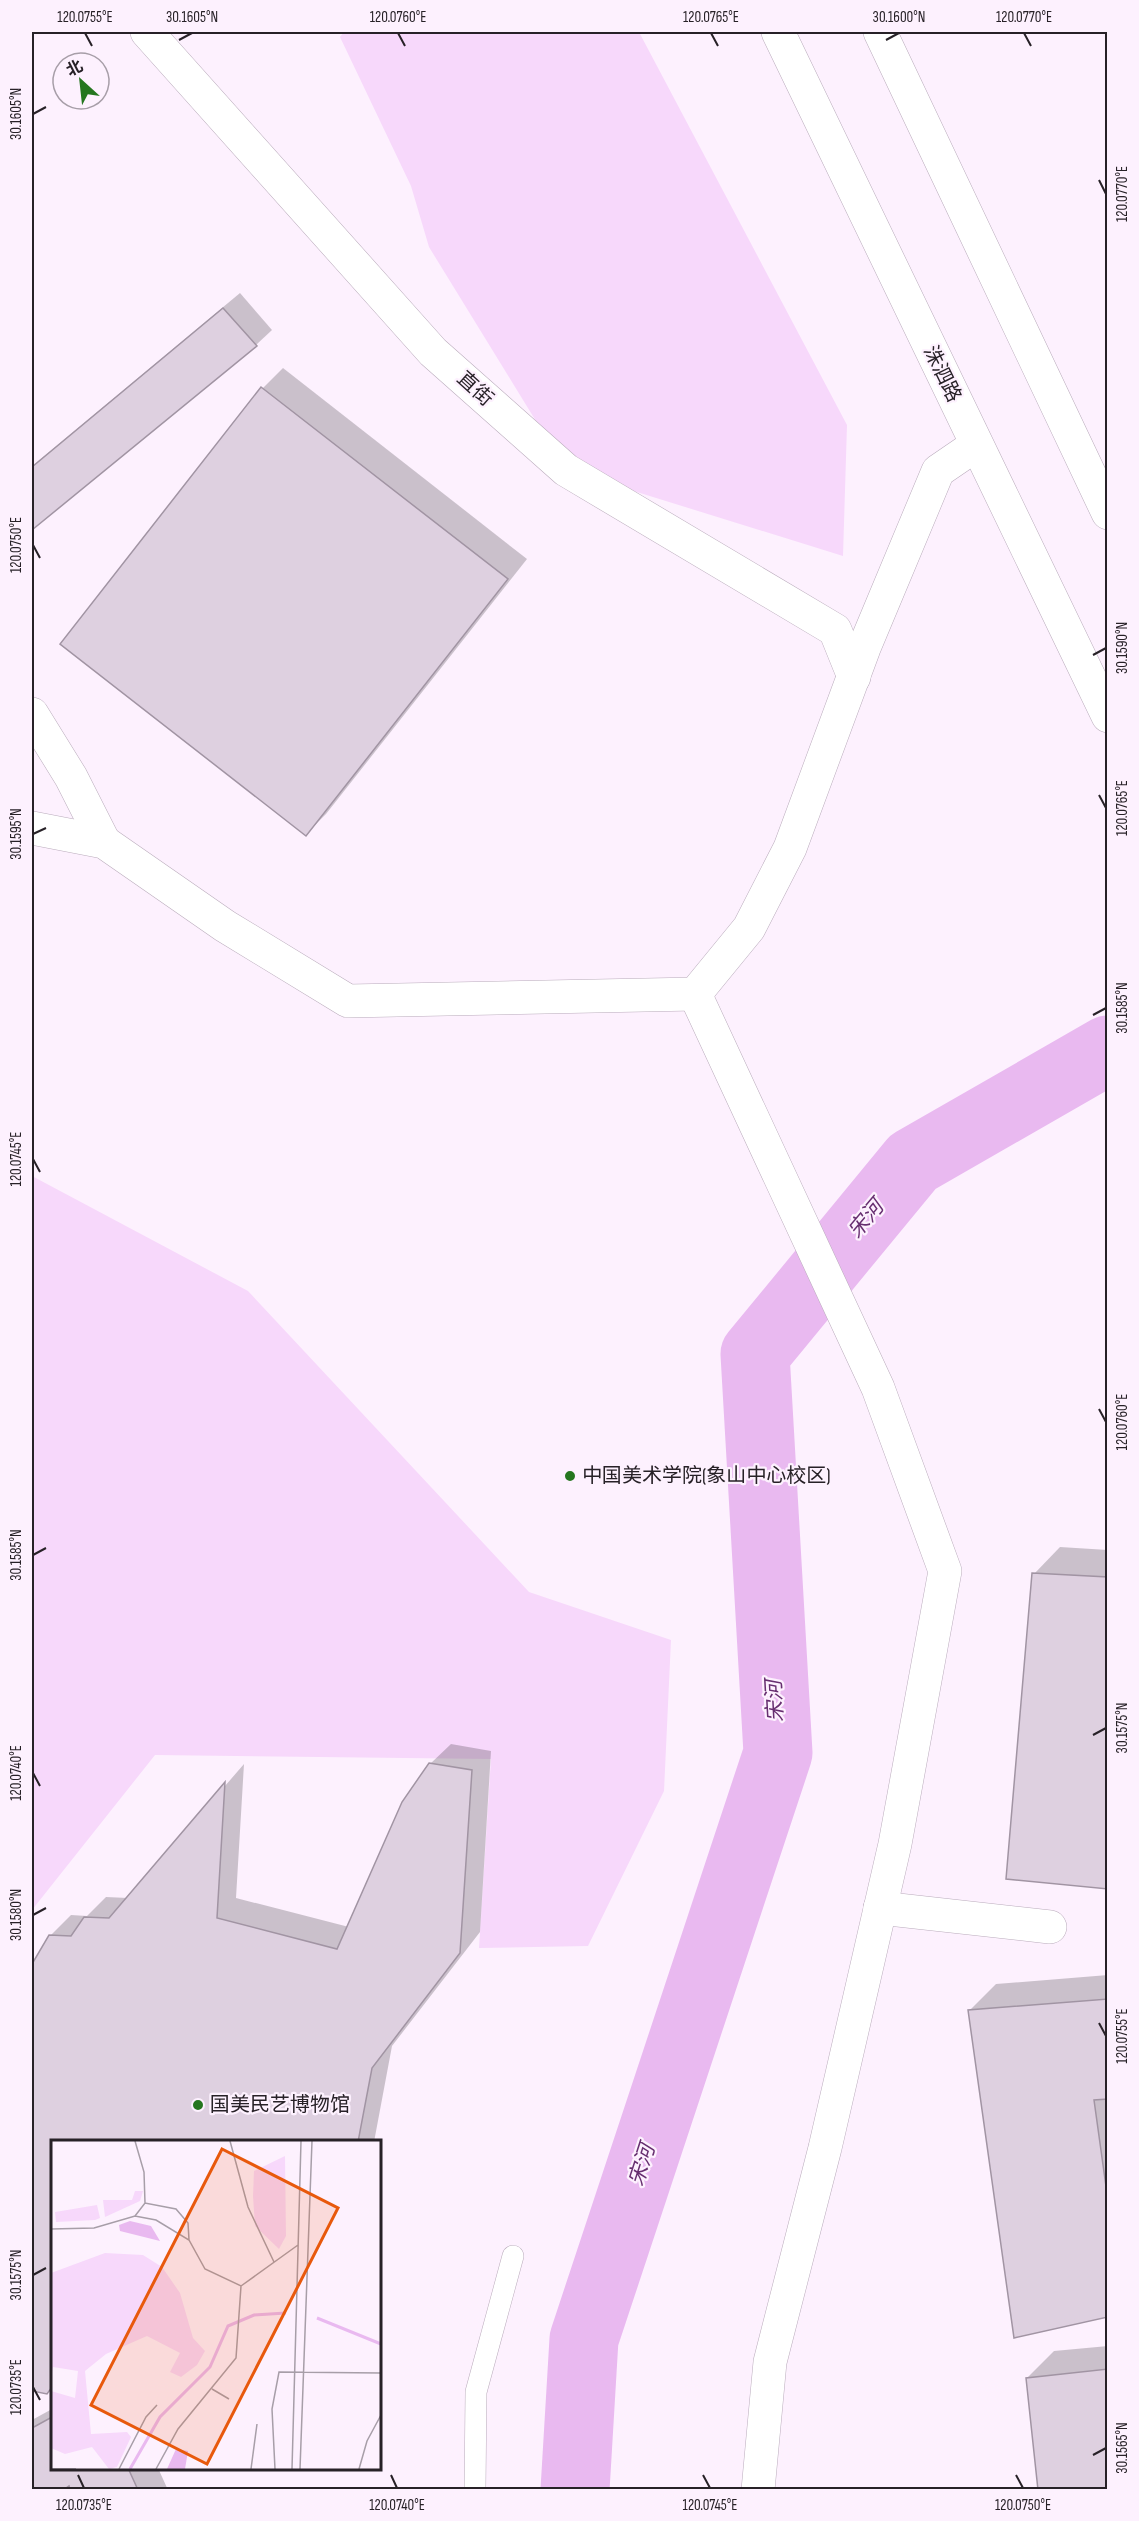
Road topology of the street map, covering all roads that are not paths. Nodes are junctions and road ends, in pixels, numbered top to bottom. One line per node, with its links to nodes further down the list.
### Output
1 (147, 32): 6 (street, 直街)
2 (778, 32): 4 (street, 洙泗路)
3 (880, 32): 5 (street)
4 (976, 445): 6 (street); 8 (street, 洙泗路)
5 (1107, 513)
6 (854, 677): 11 (street)
7 (32, 714): 10 (street)
8 (1107, 716)
9 (32, 828): 10 (street)
10 (104, 842): 11 (street)
11 (695, 994): 12 (street)
12 (880, 1908): 13 (street); 16 (street)
13 (1050, 1927)
14 (513, 2256): 15 (lane)
15 (475, 2490)
16 (758, 2490)

